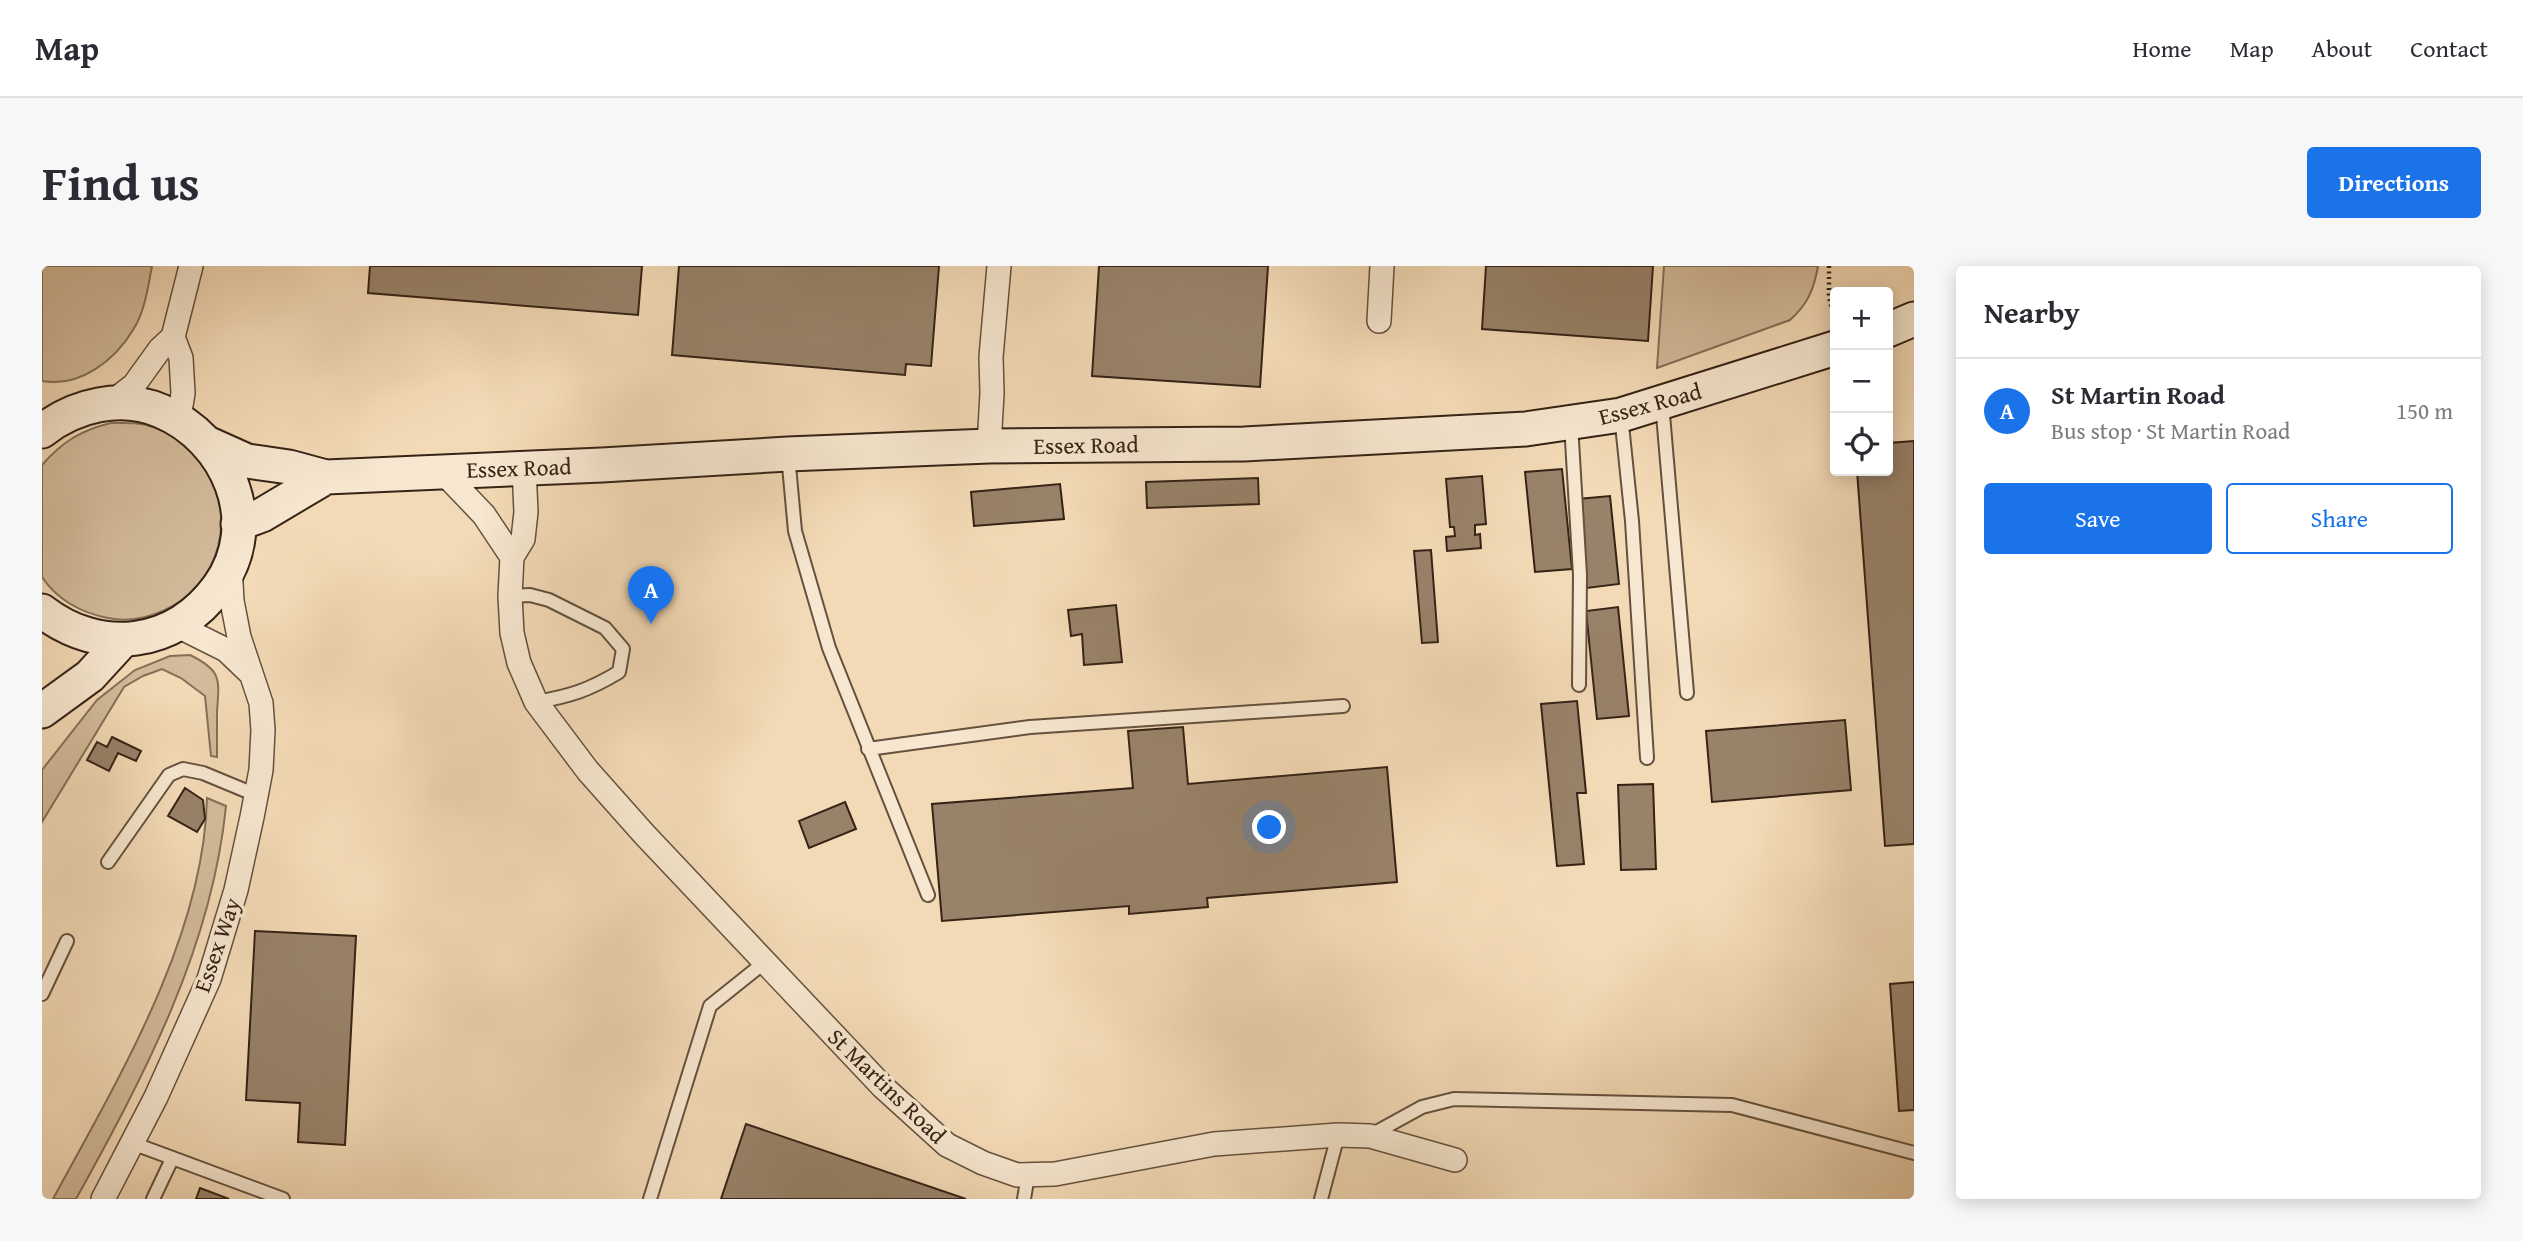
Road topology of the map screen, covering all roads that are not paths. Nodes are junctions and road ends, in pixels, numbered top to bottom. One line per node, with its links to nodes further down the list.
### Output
1 (191, 266): 7 (street)
2 (999, 266): 16 (street)
3 (1382, 266): 5 (street)
4 (1914, 319): 6 (street)
5 (1379, 321)
6 (1893, 328)
7 (173, 337): 9 (street); 12 (street)
8 (1830, 350): 10 (street, Essex Road)
9 (112, 402): 12 (street); 13 (street)
10 (1662, 402): 11 (street, Essex Road); 30 (lane)
11 (1621, 415): 14 (street, Essex Road); 35 (lane)
12 (179, 418): 15 (street)
13 (49, 421)
14 (1571, 424): 16 (street, Essex Road); 29 (lane)
15 (209, 444): 20 (street, Essex Road); 21 (street)
16 (989, 446): 17 (street, Essex Road)
17 (788, 454): 18 (street, Essex Road); 34 (lane)
18 (524, 468): 19 (street, Essex Road); 22 (street, St Martins Road)
19 (442, 471): 20 (street, Essex Road); 22 (street)
20 (326, 477): 21 (street, Essex Road)
21 (238, 524): 23 (street)
22 (512, 557): 24 (street, St Martins Road)
23 (229, 564): 26 (street); 28 (street, Essex Way)
24 (510, 596): 31 (street, St Martins Road); 31 (lane)
25 (42, 619): 27 (street)
26 (176, 625): 27 (street); 28 (street, Essex Way)
27 (123, 640): 33 (street)
28 (251, 674): 36 (street, Essex Way)
29 (1578, 685)
30 (1686, 693)
31 (536, 702): 40 (street, St Martins Road)
32 (1343, 706): 34 (lane)
33 (42, 711)
34 (868, 749): 38 (lane)
35 (1647, 758)
36 (256, 796): 37 (lane); 44 (street, Essex Way)
37 (108, 862)
38 (928, 895)
39 (67, 941): 41 (lane)
40 (765, 962): 48 (street, St Martins Road); 52 (lane)
41 (42, 994)
42 (1338, 1135): 43 (street, St Martins Road); 48 (street, St Martins Road); 54 (lane)
43 (1370, 1136): 45 (lane); 47 (street, St Martins Road)
44 (132, 1143): 46 (lane); 49 (street, Essex Way)
45 (1914, 1153)
46 (172, 1159): 50 (lane); 51 (lane)
47 (1455, 1160)
48 (1028, 1175): 53 (lane)
49 (103, 1199)
50 (153, 1199)
51 (283, 1199)
52 (650, 1199)
53 (1024, 1199)
54 (1321, 1199)

